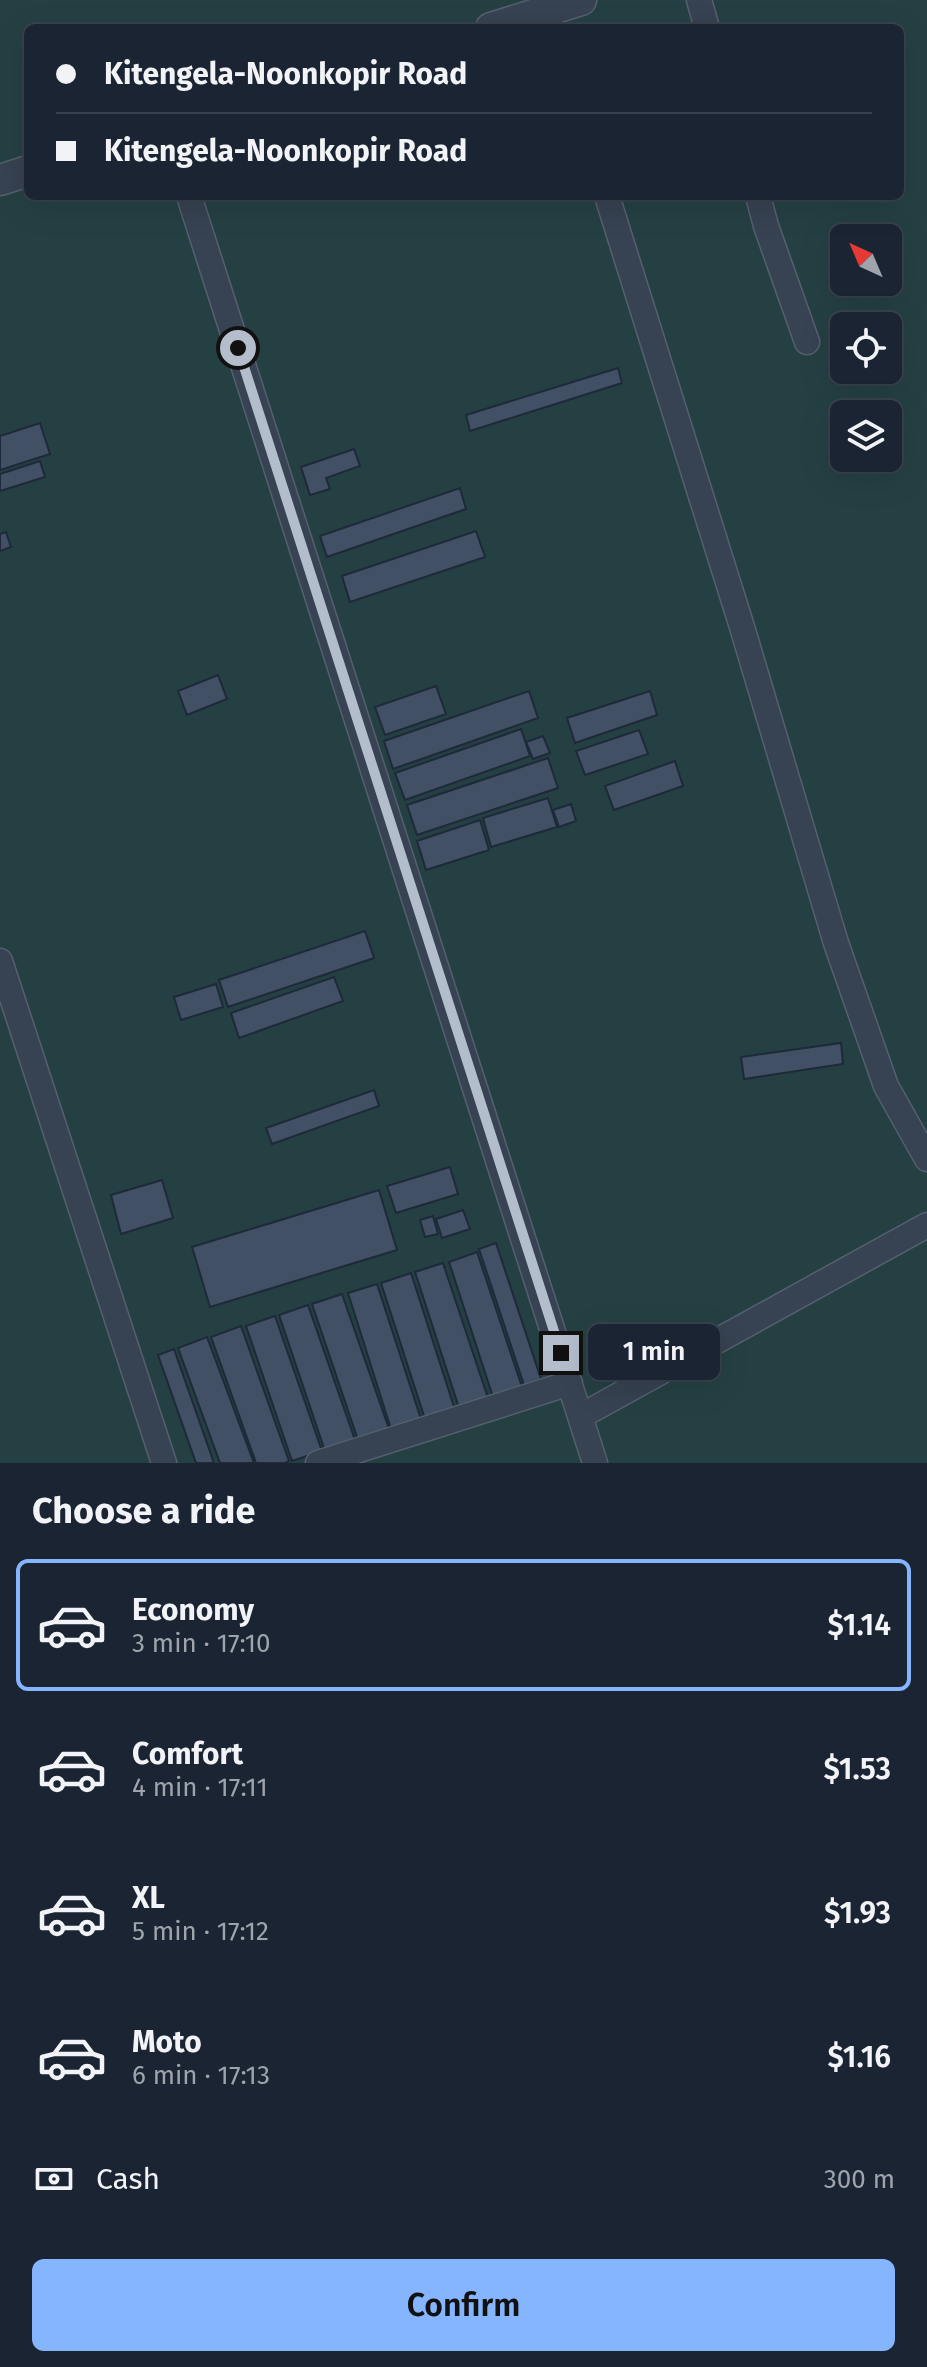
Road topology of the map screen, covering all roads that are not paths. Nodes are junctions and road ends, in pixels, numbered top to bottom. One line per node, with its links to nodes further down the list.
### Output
1 (581, 0): 3 (street)
2 (699, 0): 5 (street)
3 (552, 19): 4 (street)
4 (518, 24)
5 (706, 24)
6 (24, 172): 7 (street)
7 (0, 180)
8 (190, 200): 15 (street)
9 (608, 200): 13 (street)
10 (759, 200): 11 (street)
11 (807, 342)
12 (0, 961): 17 (street)
13 (927, 1159)
14 (927, 1225): 16 (street)
15 (570, 1383): 16 (street); 18 (street)
16 (581, 1416): 19 (street)
17 (164, 1463)
18 (318, 1463)
19 (595, 1463)

